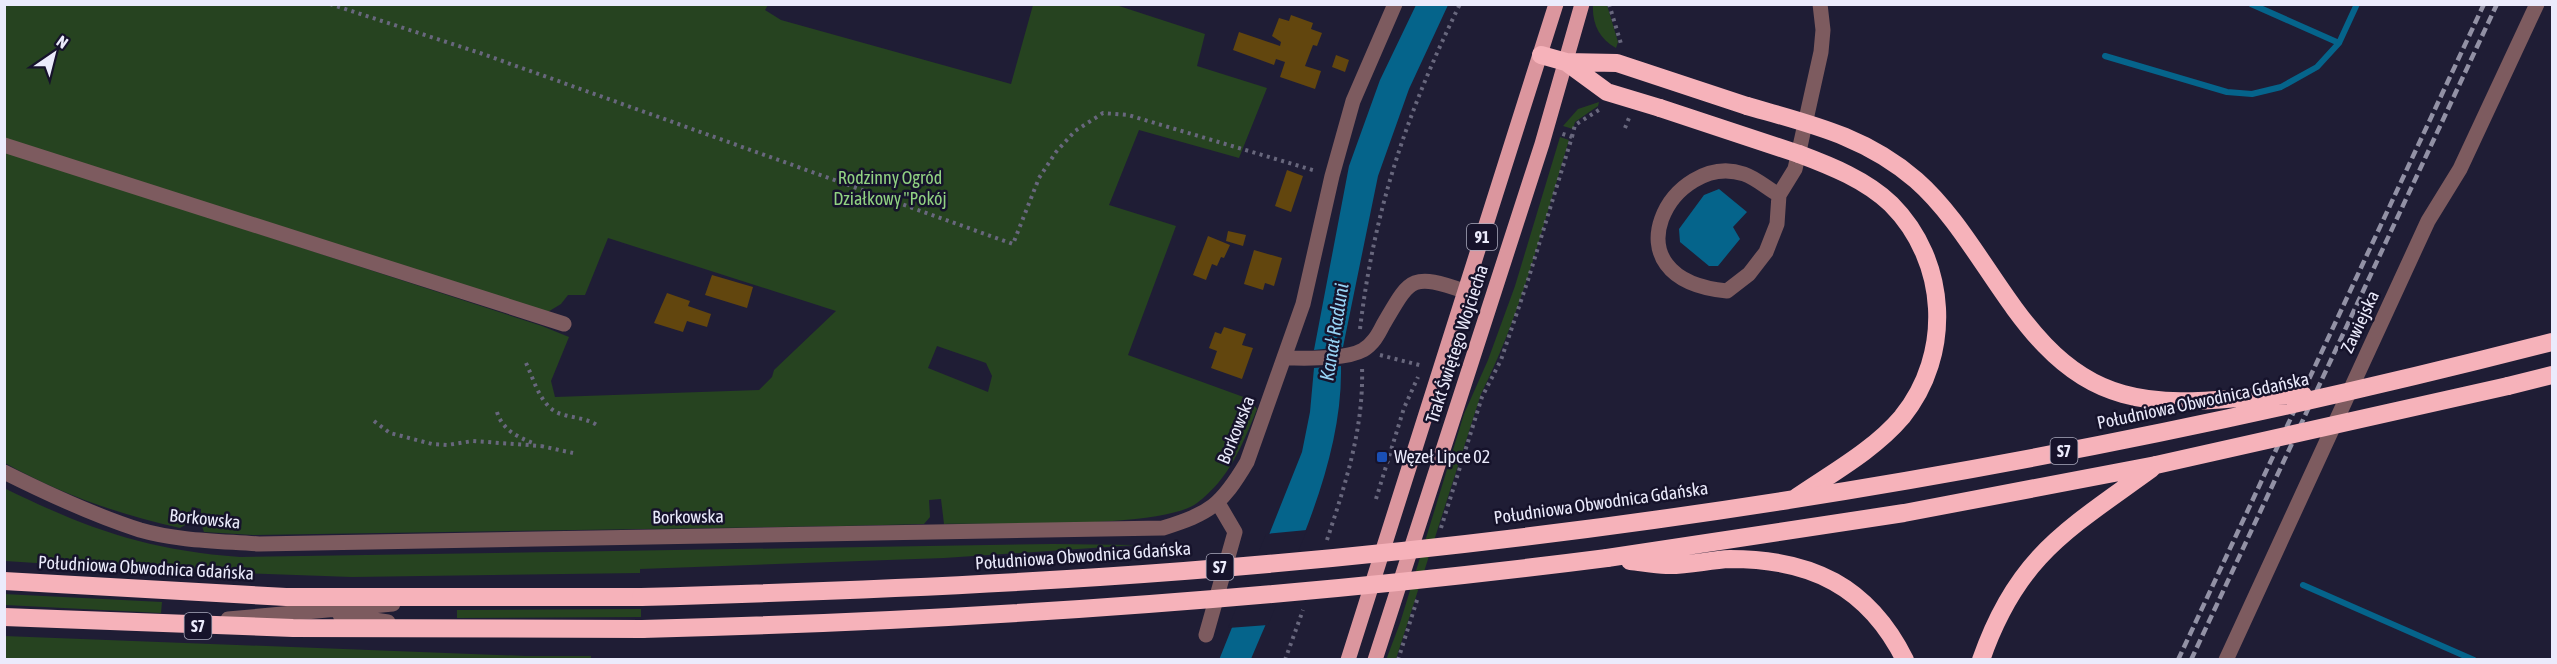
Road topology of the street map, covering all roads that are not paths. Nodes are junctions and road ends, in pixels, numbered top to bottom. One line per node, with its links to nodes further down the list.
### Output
1 (1395, 4): 13 (street)
2 (1556, 4): 6 (main road, Trakt Świętego Wojciecha / 91)
3 (1582, 4): 7 (main road, Trakt Świętego Wojciecha / 91)
4 (1820, 4): 9 (street)
5 (2537, 4): 33 (street, Zawiejska)
6 (1541, 55): 7 (highway); 10 (main road, Trakt Świętego Wojciecha / 91)
7 (1566, 62): 15 (highway, bridge); 18 (highway, bridge); 30 (main road, Trakt Świętego Wojciecha / 91)
8 (4, 145): 11 (street)
9 (1779, 195): 9 (street)
10 (1464, 291): 13 (street, Trakt Świętego Wojciecha); 29 (main road, Trakt Świętego Wojciecha / 91)
11 (564, 324)
12 (2553, 342): 15 (highway, Południowa Obwodnica Gdańska / S7, bridge)
13 (1285, 358): 19 (street, Borkowska)
14 (2553, 375): 16 (highway, S7, bridge)
15 (2329, 396): 18 (highway, Południowa Obwodnica Gdańska / S7, bridge)
16 (2156, 465): 20 (highway, S7); 32 (highway)
17 (4, 472): 19 (street, Borkowska)
18 (1797, 497): 23 (highway, Południowa Obwodnica Gdańska / S7, bridge)
19 (1218, 503): 28 (street)
20 (1607, 558): 27 (highway, S7, bridge); 31 (highway)
21 (4, 581): 22 (highway, Południowa Obwodnica Gdańska / S7)
22 (162, 590): 23 (highway, Południowa Obwodnica Gdańska / S7); 24 (street)
23 (456, 598): 24 (street)
24 (313, 612): 26 (street); 27 (street)
25 (4, 617): 26 (highway, S7)
26 (159, 625): 27 (highway, S7)
27 (456, 630)
28 (1206, 635)
29 (1348, 660)
30 (1375, 660)
31 (1905, 660)
32 (1981, 660)
33 (2226, 660)

